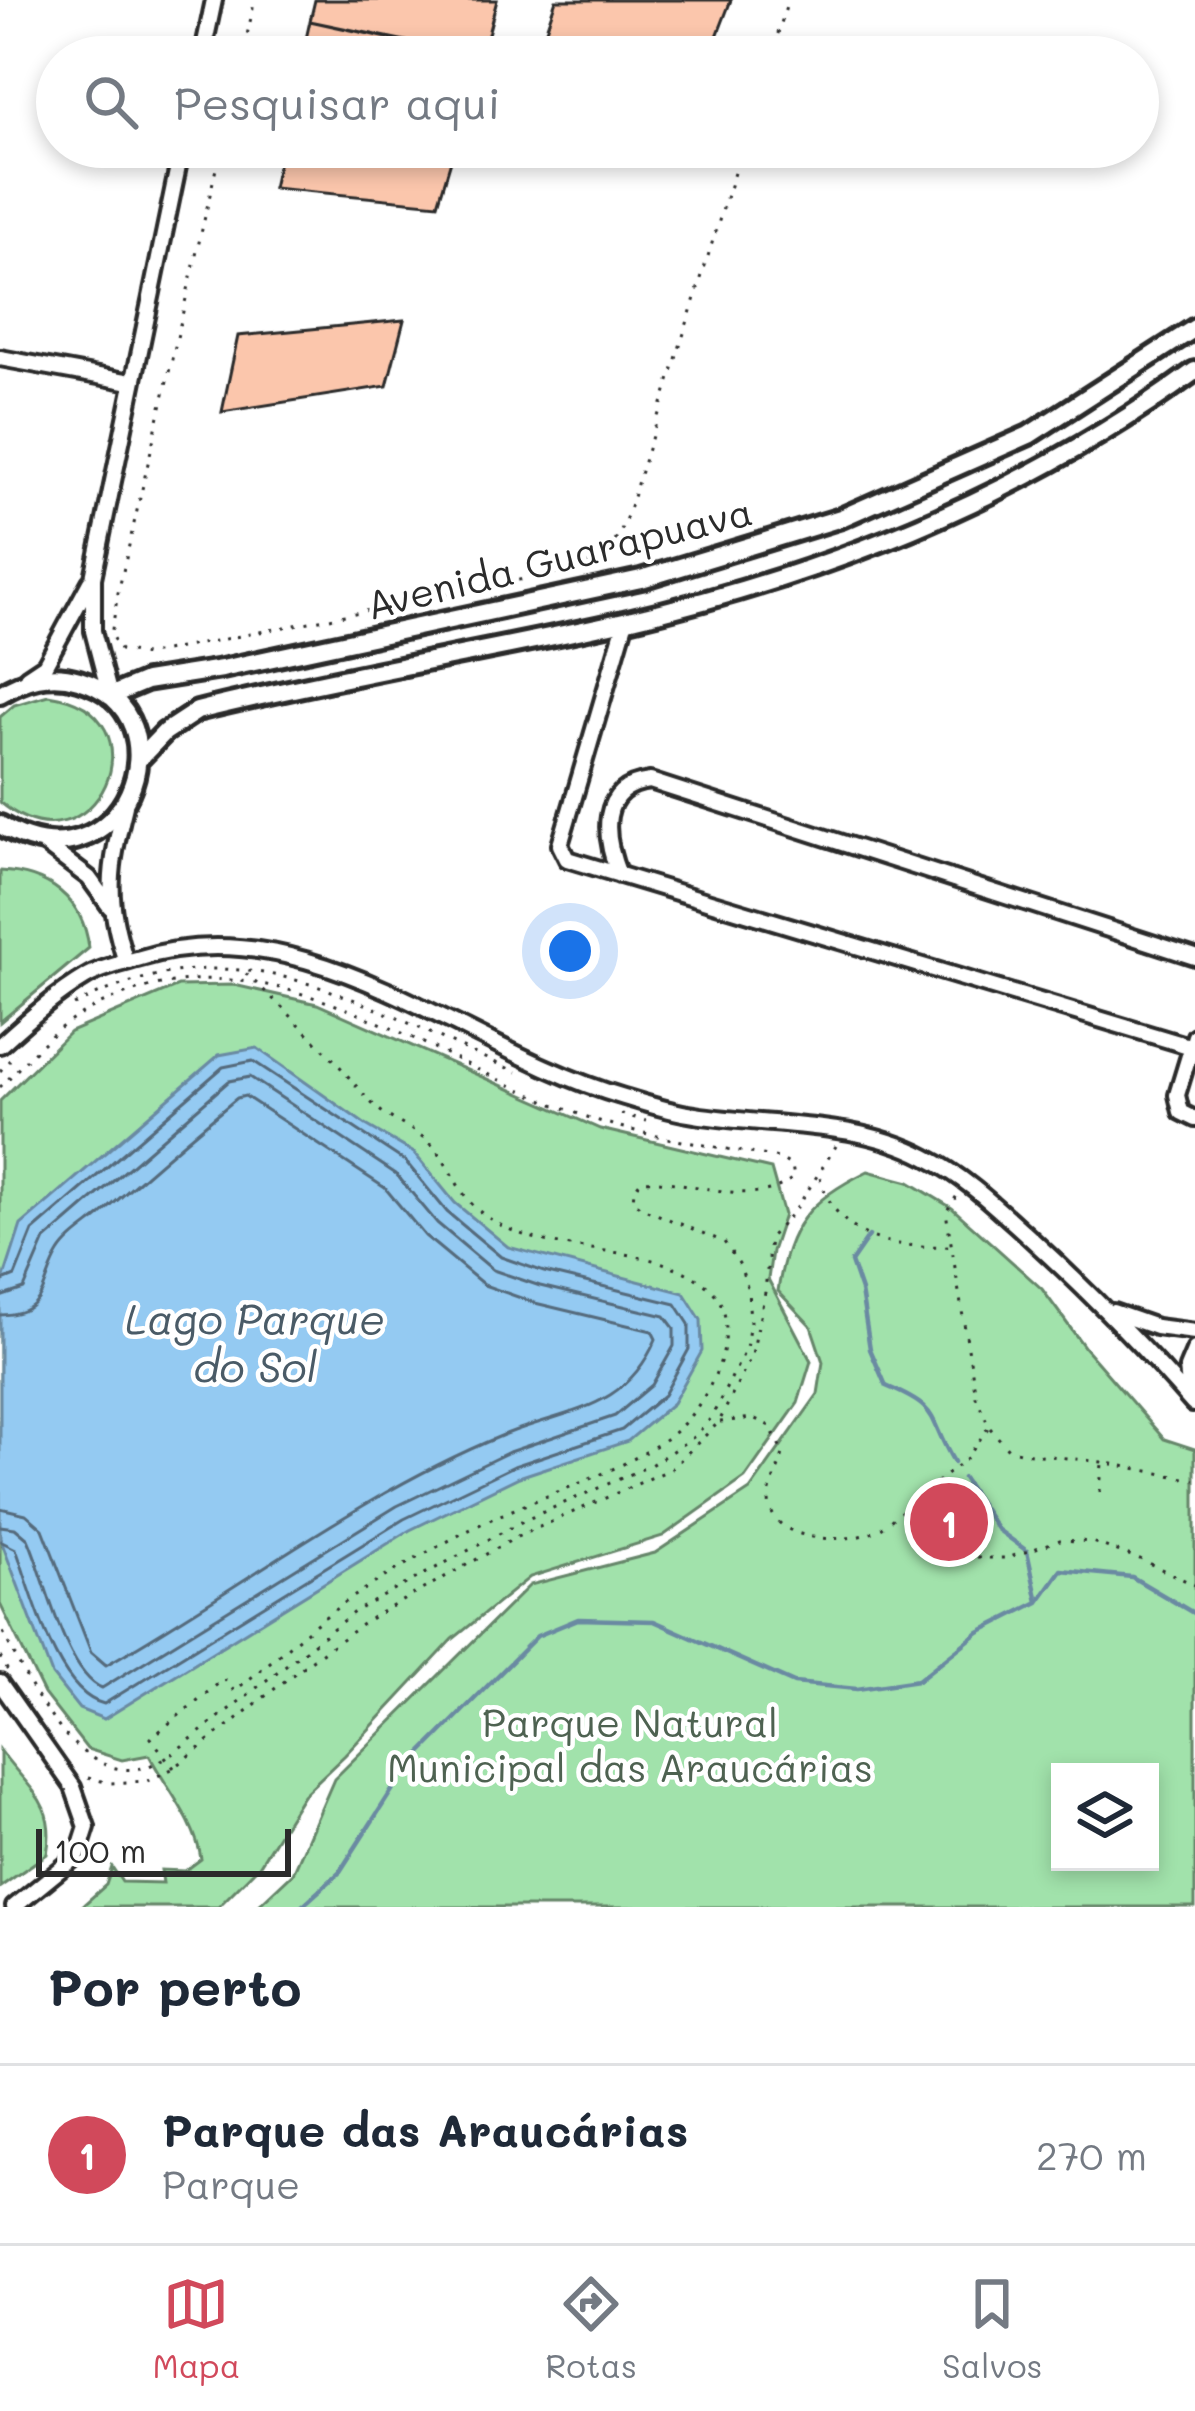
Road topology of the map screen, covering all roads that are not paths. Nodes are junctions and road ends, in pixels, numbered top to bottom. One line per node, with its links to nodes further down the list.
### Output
1 (214, 0): 2 (street)
2 (206, 36)
3 (177, 168): 7 (street)
4 (1195, 328): 12 (street, Avenida Guarapuava)
5 (0, 358): 7 (street)
6 (1195, 371): 9 (street, Avenida Guarapuava)
7 (131, 382): 8 (street)
8 (93, 578): 10 (street); 12 (street)
9 (626, 620): 13 (street, Avenida Guarapuava); 19 (street)
10 (20, 682): 11 (street); 12 (street)
11 (0, 694)
12 (110, 696): 13 (street)
13 (139, 759): 14 (street)
14 (124, 806): 18 (street); 20 (street)
15 (0, 825): 16 (street)
16 (21, 838): 17 (street); 18 (street)
17 (0, 839)
18 (43, 843): 20 (street)
19 (619, 875): 21 (street); 23 (street)
20 (110, 907): 22 (street)
21 (1195, 957)
22 (126, 962): 24 (street); 26 (street)
23 (1193, 1042): 25 (street)
24 (0, 1045)
25 (1195, 1119)
26 (1111, 1312): 27 (street); 29 (street)
27 (1195, 1332)
28 (1195, 1348): 29 (street)
29 (1194, 1405)
30 (6, 1680): 31 (street)
31 (14, 1907)

